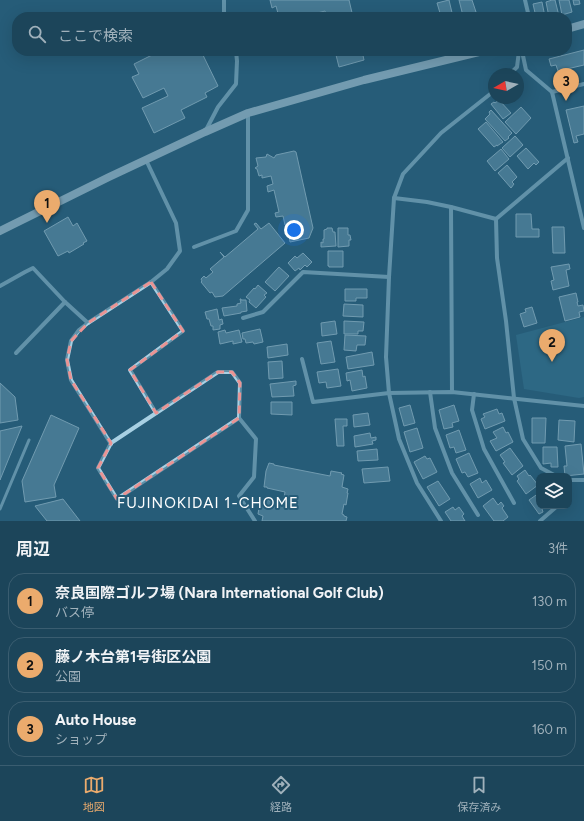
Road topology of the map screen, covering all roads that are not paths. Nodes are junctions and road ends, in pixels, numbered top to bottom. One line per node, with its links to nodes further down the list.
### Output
1 (224, 0): 3 (street)
2 (525, 0): 4 (street)
3 (224, 12)
4 (528, 12)
5 (584, 24): 6 (street)
6 (572, 28)
7 (236, 56): 16 (street)
8 (462, 56): 15 (street)
9 (518, 56): 11 (street)
10 (523, 56): 13 (street)
11 (516, 68)
12 (584, 84): 13 (street)
13 (552, 92): 17 (street)
14 (488, 96): 19 (street)
15 (248, 113): 16 (street); 24 (street)
16 (205, 132): 18 (street)
17 (568, 158): 21 (street); 22 (street)
18 (146, 160): 23 (street); 26 (street)
19 (394, 198): 20 (street); 25 (street)
20 (450, 207): 21 (street); 34 (street)
21 (496, 219): 37 (street)
22 (584, 228)
23 (0, 231)
24 (194, 247)
25 (389, 277): 29 (street); 35 (street)
26 (151, 282): 30 (street); 39 (street)
27 (0, 286): 28 (street)
28 (65, 302): 30 (street); 31 (street)
29 (244, 318)
30 (88, 323): 42 (street)
31 (16, 353)
32 (302, 359): 35 (street)
33 (430, 392): 34 (street); 35 (street); 49 (street)
34 (452, 392): 36 (street)
35 (389, 393): 51 (street)
36 (474, 394): 37 (street); 46 (street)
37 (514, 398): 38 (street); 43 (street)
38 (584, 406)
39 (156, 413): 40 (street); 42 (street)
40 (239, 418): 42 (street); 50 (street)
41 (29, 440): 47 (lane)
42 (111, 444)
43 (550, 473)
44 (572, 480): 45 (street)
45 (584, 480)
46 (514, 503)
47 (0, 509)
48 (554, 509): 52 (street)
49 (478, 515)
50 (255, 521)
51 (441, 521)
52 (540, 521)

